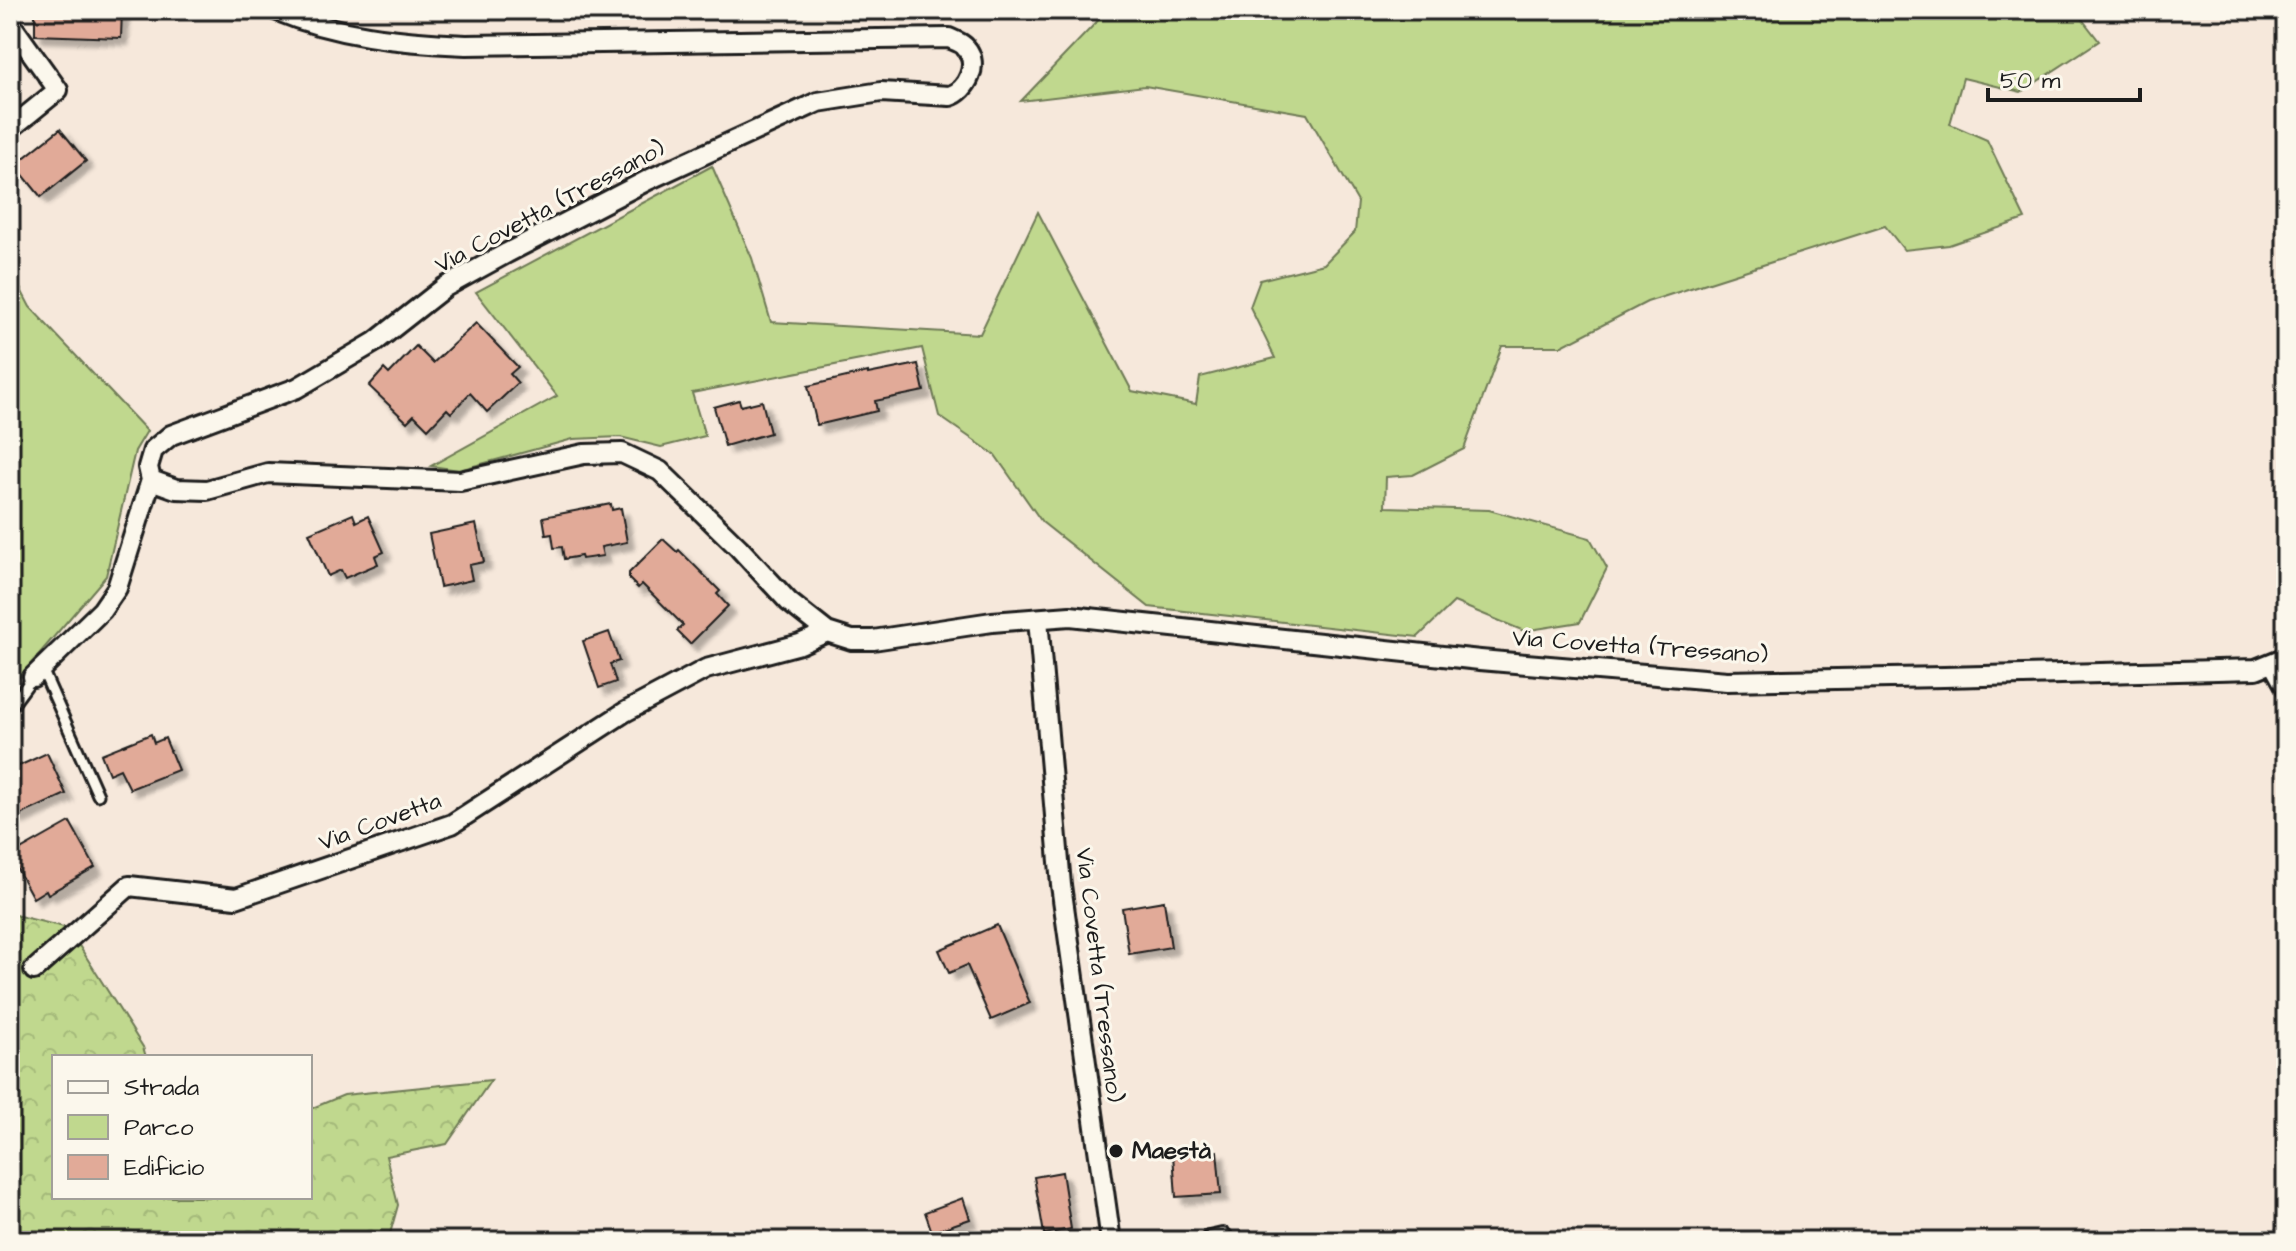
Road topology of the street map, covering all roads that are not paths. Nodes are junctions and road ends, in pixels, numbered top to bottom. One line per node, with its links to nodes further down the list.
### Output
1 (275, 10): 4 (street, Via Covetta (Tressano))
2 (10, 23): 3 (street)
3 (10, 129)
4 (151, 480): 6 (street, Via Covetta (Tressano)); 8 (street)
5 (1038, 619): 6 (street, Via Covetta (Tressano)); 7 (street, Via Covetta (Tressano)); 13 (street, Via Covetta (Tressano))
6 (827, 632): 12 (street, Via Covetta)
7 (2277, 660): 9 (lane)
8 (37, 673): 10 (lane); 11 (lane)
9 (2286, 703)
10 (10, 708)
11 (98, 795)
12 (34, 970)
13 (1111, 1241)
14 (1210, 1241): 15 (street)
15 (1224, 1241)

